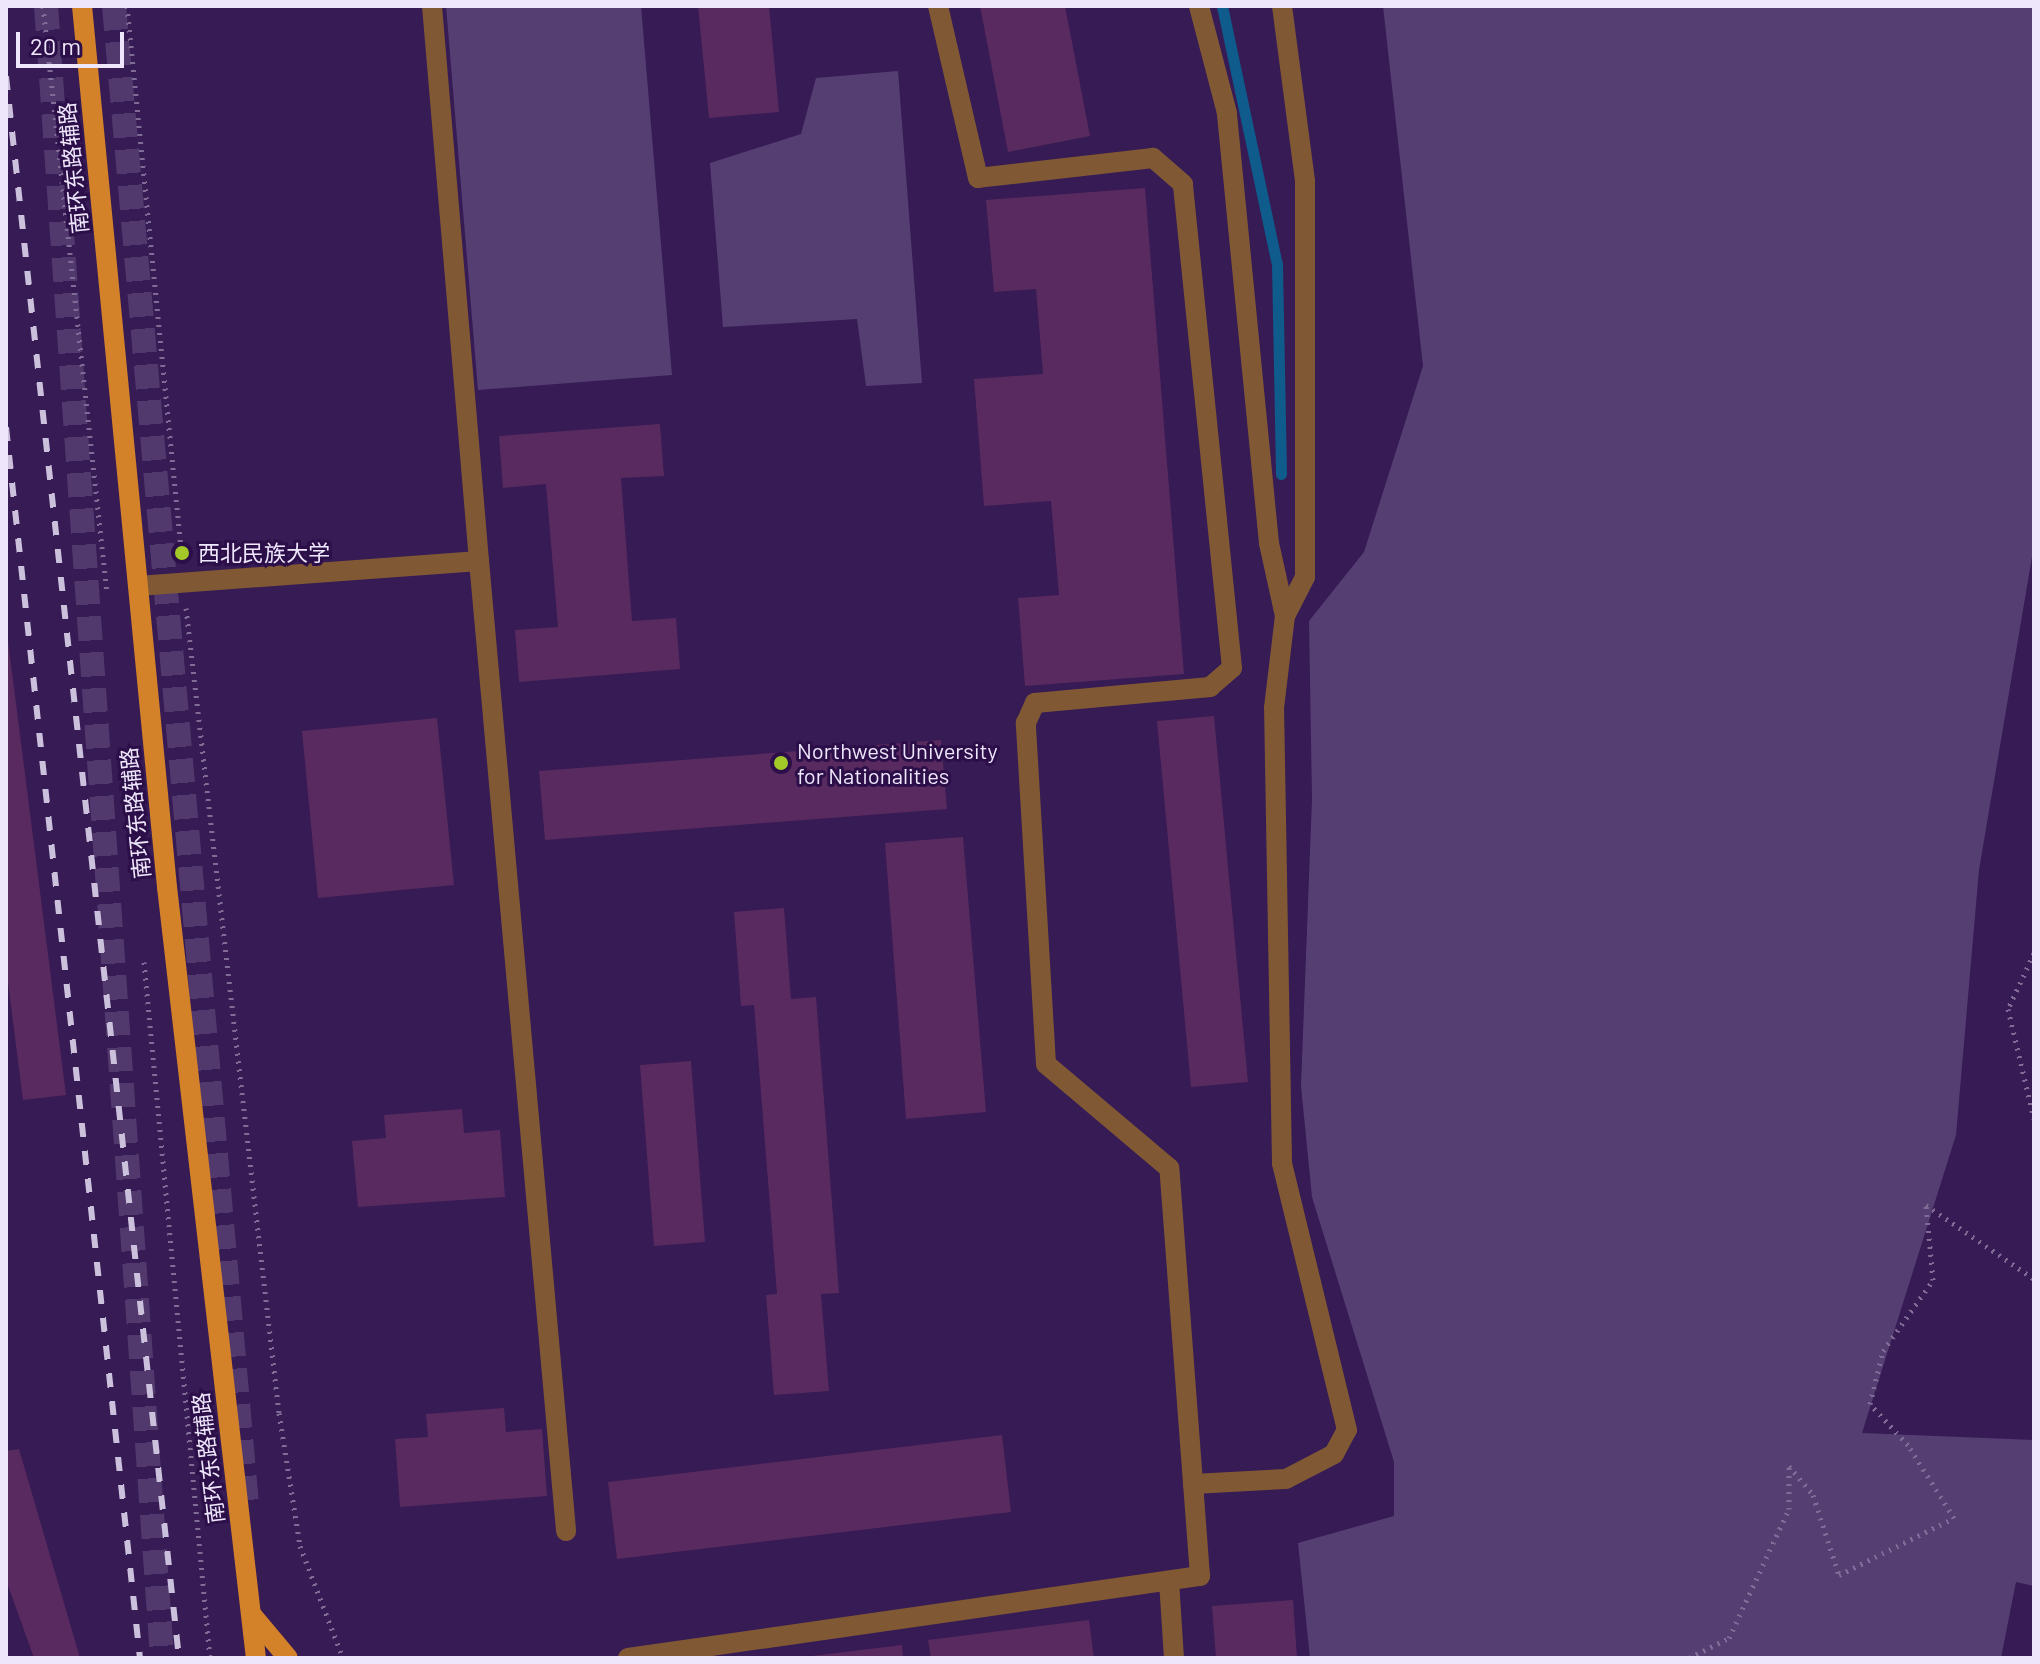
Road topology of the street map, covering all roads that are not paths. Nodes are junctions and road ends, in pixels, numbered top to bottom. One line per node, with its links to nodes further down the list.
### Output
1 (82, 6): 7 (main road, 南环东路辅路)
2 (432, 6): 6 (lane)
3 (938, 6): 9 (lane)
4 (1199, 6): 8 (lane)
5 (1282, 6): 8 (lane)
6 (479, 561): 7 (lane); 10 (lane)
7 (138, 586): 12 (main road, 南环东路辅路)
8 (1285, 616): 9 (lane)
9 (1193, 1484): 11 (lane)
10 (566, 1531)
11 (1169, 1581): 15 (lane); 16 (lane)
12 (251, 1614): 13 (main road, 南环东路辅路); 14 (main road)
13 (256, 1658)
14 (288, 1658)
15 (628, 1658)
16 (1174, 1658)

